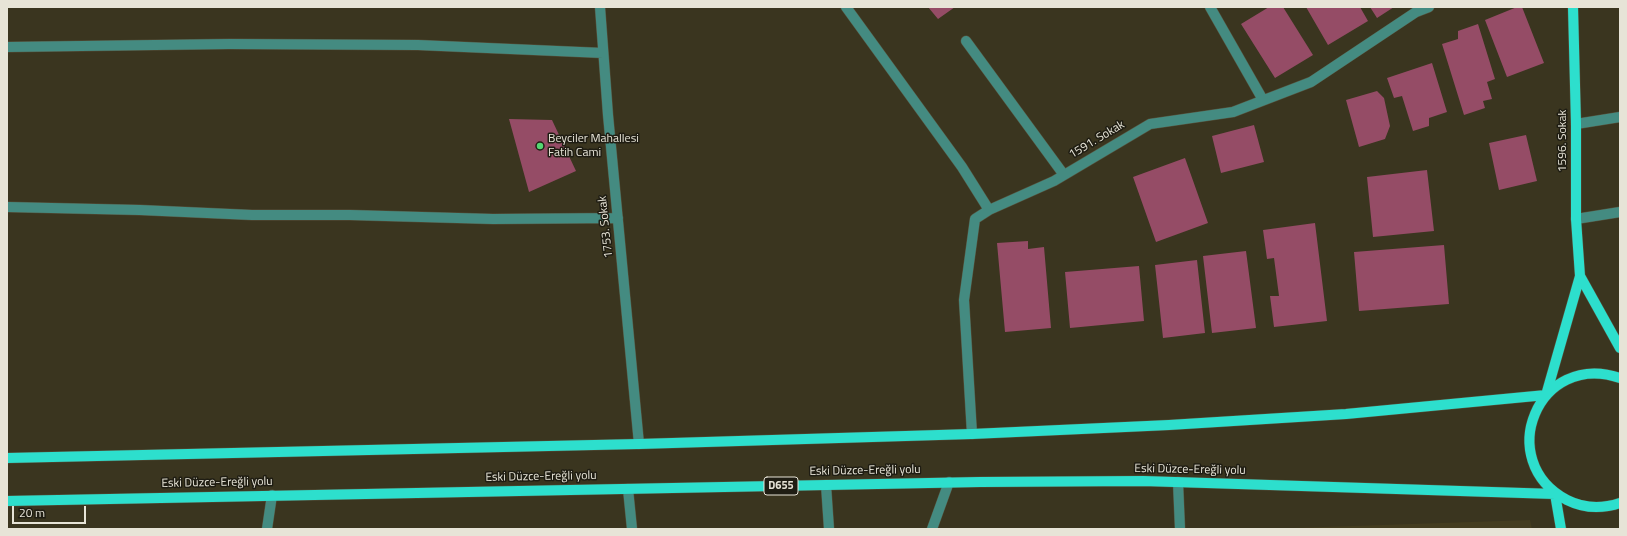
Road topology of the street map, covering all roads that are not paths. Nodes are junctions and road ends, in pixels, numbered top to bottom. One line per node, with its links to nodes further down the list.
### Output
1 (600, 7): 8 (street, 1753. Sokak)
2 (846, 7): 14 (street)
3 (1210, 7): 9 (street)
4 (1429, 7): 9 (street, 1591. Sokak)
5 (1573, 7): 11 (main road, 1596. Sokak)
6 (966, 40): 12 (street)
7 (7, 47): 8 (street)
8 (603, 53): 16 (street, 1753. Sokak)
9 (1263, 100): 12 (street, 1591. Sokak)
10 (1620, 117): 11 (street)
11 (1576, 124): 17 (main road, 1596. Sokak)
12 (1064, 175): 14 (street, 1591. Sokak)
13 (7, 207): 16 (street)
14 (989, 210): 22 (street, 1591. Sokak)
15 (1620, 212): 17 (street)
16 (618, 218): 23 (street, 1753. Sokak)
17 (1576, 219): 18 (main road, 1596. Sokak)
18 (1580, 276): 19 (main road); 21 (main road)
19 (1620, 348)
20 (1620, 378): 21 (main road)
21 (1546, 395): 22 (main road); 29 (main road)
22 (972, 434): 23 (main road)
23 (640, 444): 24 (main road)
24 (7, 458)
25 (949, 482): 26 (main road, Eski Düzce-Ereğli yolu / D655); 27 (main road, Eski Düzce-Ereğli yolu / D655); 36 (street)
26 (1178, 482): 29 (main road, Eski Düzce-Ereğli yolu / D655); 37 (street)
27 (826, 485): 28 (main road, Eski Düzce-Ereğli yolu / D655); 35 (street)
28 (628, 489): 30 (main road, Eski Düzce-Ereğli yolu / D655); 34 (street)
29 (1556, 494): 32 (main road); 38 (main road)
30 (272, 495): 31 (main road, Eski Düzce-Ereğli yolu / D655); 33 (street)
31 (7, 501)
32 (1620, 503)
33 (267, 529)
34 (632, 529)
35 (829, 529)
36 (932, 529)
37 (1180, 529)
38 (1561, 529)

